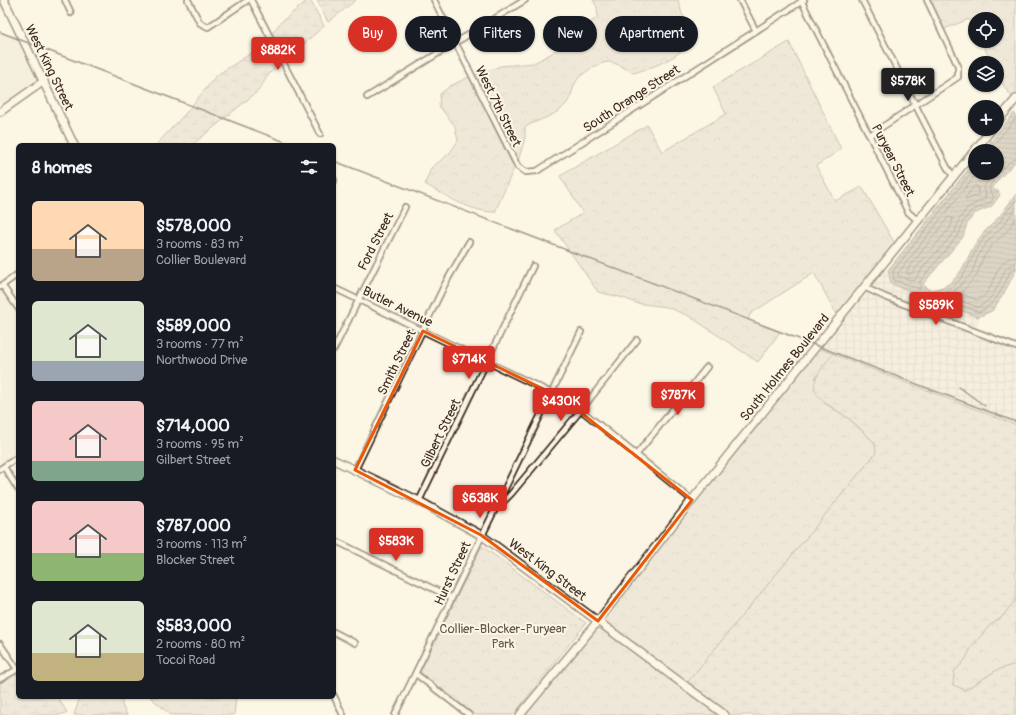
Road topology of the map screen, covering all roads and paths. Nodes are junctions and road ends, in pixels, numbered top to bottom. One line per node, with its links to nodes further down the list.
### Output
1 (4, 0): 18 (main road, West King Street)
2 (65, 0): 12 (street)
3 (188, 0): 4 (street)
4 (248, 0)
5 (251, 0): 24 (street)
6 (434, 0): 13 (street, West 7th Street)
7 (525, 0): 15 (street)
8 (740, 0): 14 (street)
9 (862, 0): 21 (street)
10 (927, 0): 21 (street)
11 (802, 1): 14 (street, South Orange Street); 25 (street, Puryear Street)
12 (71, 13)
13 (442, 16)
14 (756, 31): 28 (street, South Orange Street)
15 (461, 38)
16 (439, 52): 19 (street)
17 (460, 52): 28 (street, West 7th Street)
18 (44, 81): 22 (main road); 27 (main road, West King Street)
19 (367, 97)
20 (1016, 99): 23 (main road)
21 (916, 106): 25 (street); 29 (street)
22 (0, 112)
23 (1004, 114)
24 (320, 134)
25 (870, 136): 31 (street, Puryear Street)
26 (986, 136): 29 (main road, South Holmes Boulevard)
27 (73, 143)
28 (528, 173)
29 (953, 176): 31 (main road, South Holmes Boulevard)
30 (405, 207): 38 (street, Ford Street)
31 (917, 220): 36 (main road, South Holmes Boulevard)
32 (469, 242): 40 (street, Smith Street)
33 (533, 266): 45 (street, Gilbert Street)
34 (16, 275): 35 (street)
35 (1, 286): 39 (street)
36 (864, 287): 44 (street); 55 (main road, South Holmes Boulevard)
37 (336, 289): 38 (street, Butler Avenue)
38 (358, 299): 40 (street, Butler Avenue); 43 (street, Ford Street)
39 (16, 305)
40 (423, 331): 45 (street, Butler Avenue); 53 (street, Smith Street)
41 (581, 332): 47 (street, Hurst Street)
42 (637, 340): 48 (street)
43 (336, 345)
44 (1016, 347)
45 (488, 362): 47 (street, Butler Avenue); 56 (street, Gilbert Street)
46 (707, 367): 49 (street)
47 (551, 392): 48 (street, Butler Avenue); 57 (street, Hurst Street)
48 (581, 410): 49 (street, Butler Avenue); 57 (street)
49 (636, 455): 55 (street, Butler Avenue)
50 (16, 458): 52 (street)
51 (336, 461): 53 (main road, West King Street)
52 (2, 468): 54 (street)
53 (354, 470): 56 (main road, West King Street)
54 (16, 486)
55 (692, 500): 61 (main road, South Holmes Boulevard)
56 (419, 501): 58 (main road, West King Street)
57 (493, 512): 58 (street, Hurst Street)
58 (481, 535): 60 (street, Hurst Street); 61 (main road, West King Street)
59 (336, 541): 60 (street)
60 (452, 598): 67 (street, Hurst Street)
61 (598, 621): 73 (main road, South Holmes Boulevard); 74 (main road, West King Street)
62 (336, 633): 63 (street)
63 (355, 643)
64 (0, 644): 65 (street)
65 (16, 666)
66 (16, 670): 68 (street)
67 (416, 674): 71 (street, Hurst Street); 72 (street)
68 (0, 679)
69 (335, 699): 70 (street)
70 (343, 715)
71 (396, 715)
72 (469, 715)
73 (520, 715)
74 (725, 715)

